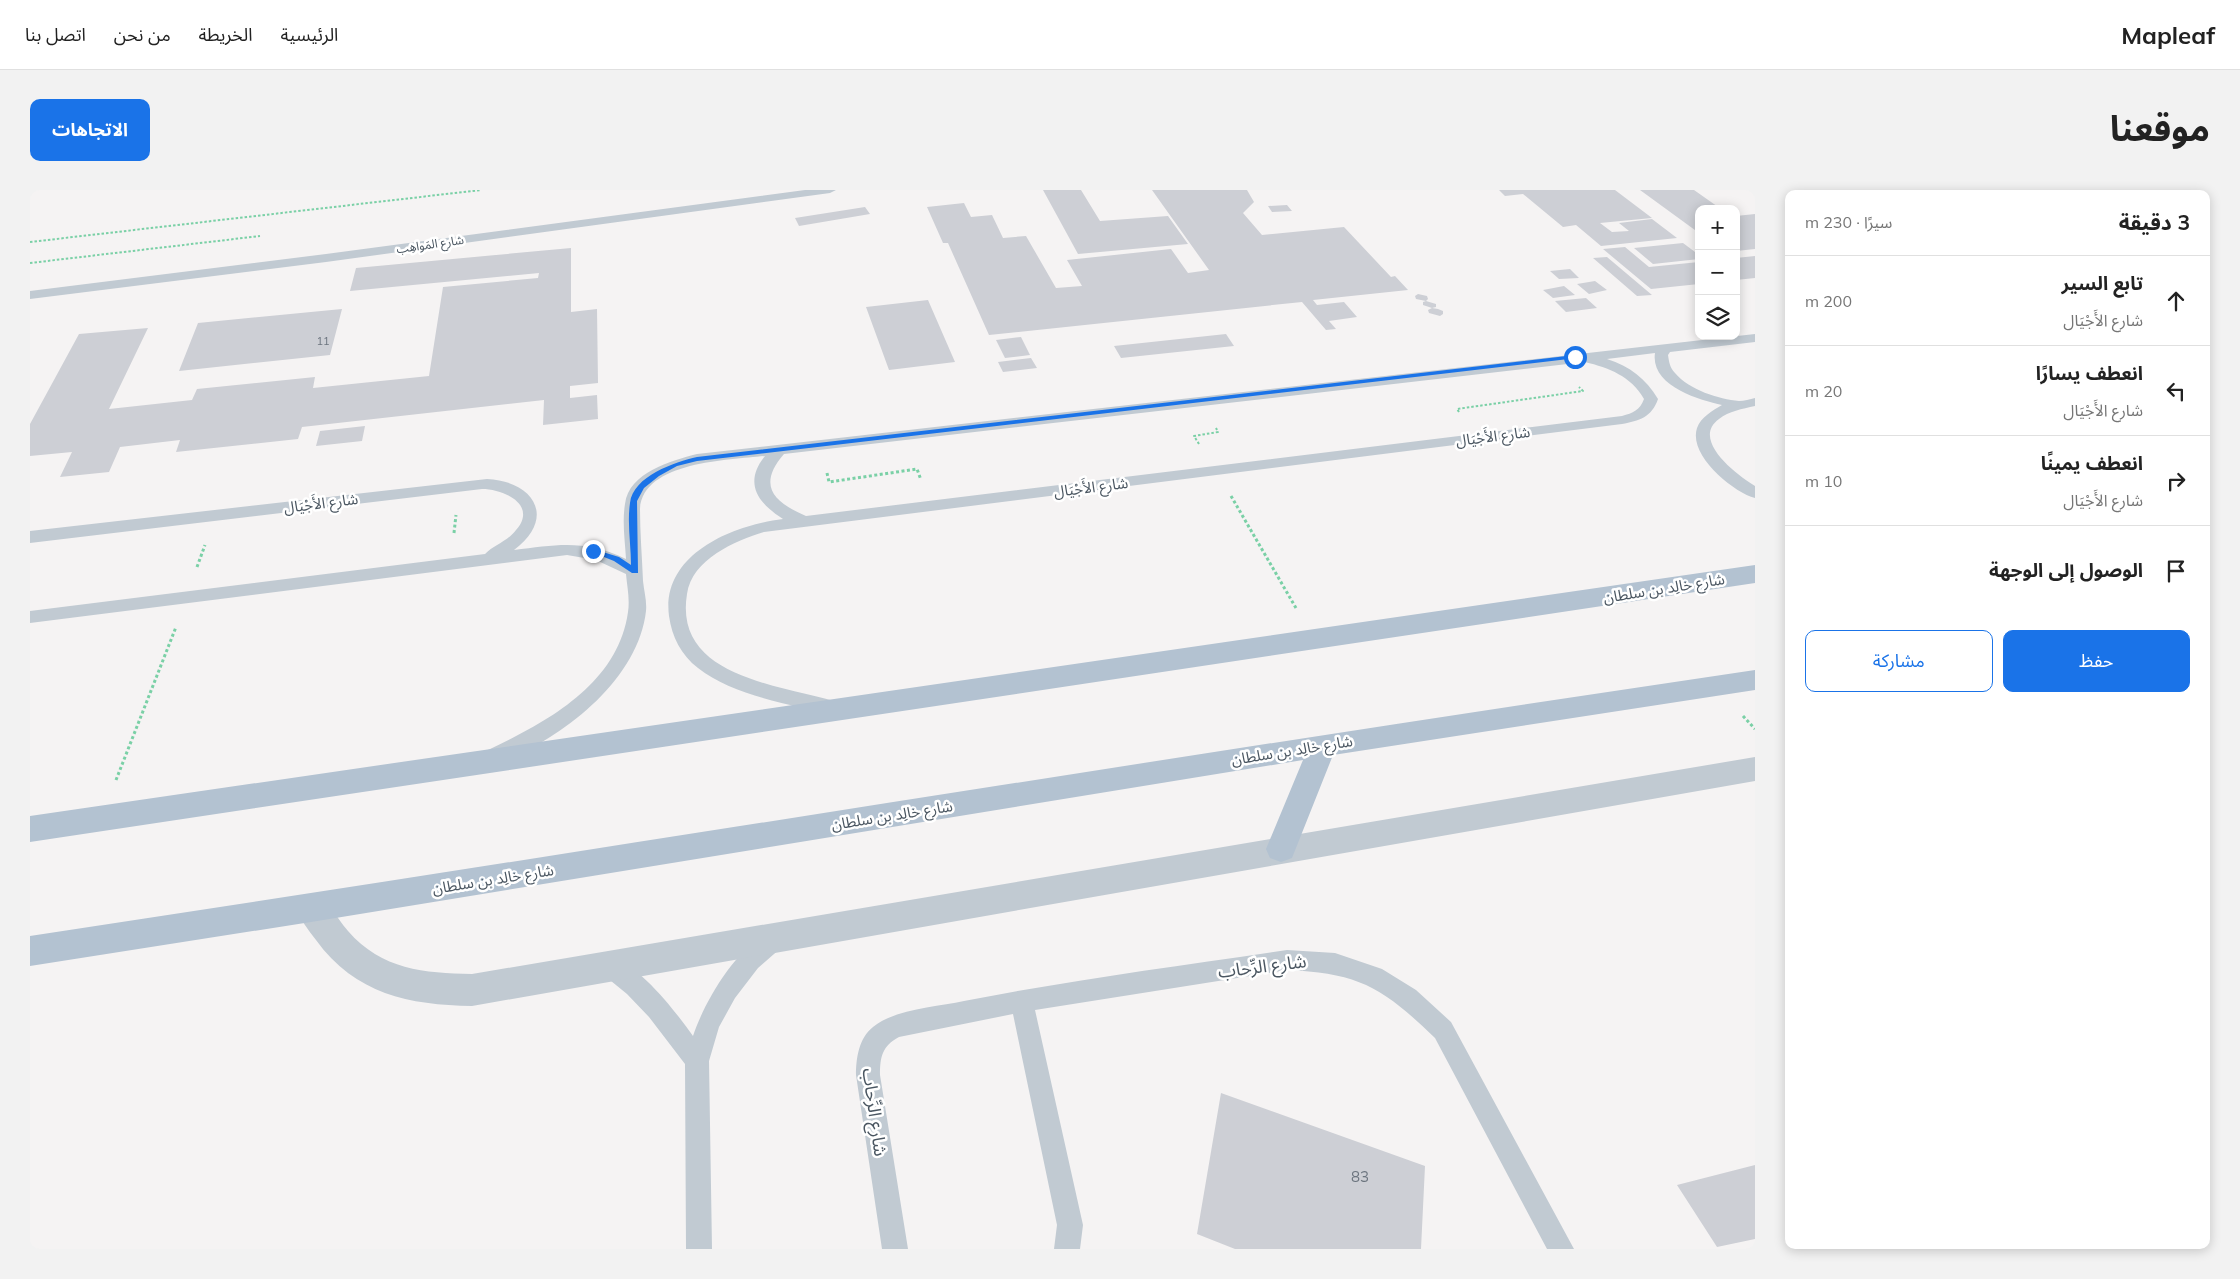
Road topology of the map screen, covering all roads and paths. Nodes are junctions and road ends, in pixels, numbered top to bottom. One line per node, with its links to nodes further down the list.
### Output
1 (482, 190): 3 (path)
2 (830, 190): 4 (lane, شارع المَواهِب)
3 (30, 242)
4 (30, 295)
5 (1755, 338): 6 (lane, شارع الأَجْيَال)
6 (1666, 348): 7 (lane, شارع الأَجْيَال); 11 (lane)
7 (1575, 357): 8 (lane, شارع الأَجْيَال); 12 (lane, شارع الأَجْيَال)
8 (1550, 360): 9 (lane, شارع الأَجْيَال); 12 (path)
9 (1203, 402): 13 (lane, شارع الأَجْيَال); 15 (path)
10 (1755, 402): 11 (lane)
11 (1736, 404): 17 (lane)
12 (1481, 437): 15 (lane, شارع الأَجْيَال)
13 (819, 445): 14 (lane, شارع الأَجْيَال); 18 (path)
14 (779, 450): 20 (lane); 24 (lane, شارع الأَجْيَال)
15 (1217, 472): 18 (lane, شارع الأَجْيَال); 28 (path)
16 (458, 487): 19 (lane, شارع الأَجْيَال); 22 (lane, شارع الأَجْيَال); 23 (path)
17 (1755, 493)
18 (931, 506): 20 (lane, شارع الأَجْيَال)
19 (214, 516): 21 (lane, شارع الأَجْيَال); 26 (path)
20 (802, 521): 30 (lane, شارع الأَجْيَال)
21 (30, 538)
22 (486, 559): 23 (lane, شارع الأَجْيَال); 24 (lane, شارع الأَجْيَال)
23 (452, 564): 26 (lane, شارع الأَجْيَال)
24 (635, 571): 32 (lane, شارع الأَجْيَال)
25 (1755, 574): 28 (main road, شارع خالِد بن سلطان)
26 (188, 598): 27 (lane, شارع الأَجْيَال); 34 (path)
27 (30, 617)
28 (1315, 640): 30 (main road, شارع خالِد بن سلطان)
29 (1755, 680): 31 (main road, شارع خالِد بن سلطان)
30 (838, 709): 32 (main road, شارع خالِد بن سلطان)
31 (1323, 745): 36 (main road); 37 (main road, شارع خالِد بن سلطان)
32 (479, 764): 34 (main road, شارع خالِد بن سلطان)
33 (1755, 769): 36 (street)
34 (101, 817): 35 (main road, شارع خالِد بن سلطان)
35 (30, 829)
36 (1281, 850): 38 (street)
37 (311, 908): 39 (main road, شارع خالِد بن سلطان); 40 (street)
38 (778, 937): 40 (street); 42 (lane)
39 (30, 951)
40 (608, 965): 42 (lane)
41 (1022, 1001): 44 (lane, شارع الرِّحاب); 45 (lane); 46 (lane, شارع الرِّحاب)
42 (697, 1061): 43 (lane)
43 (699, 1249)
44 (895, 1249)
45 (1067, 1249)
46 (1560, 1249)

